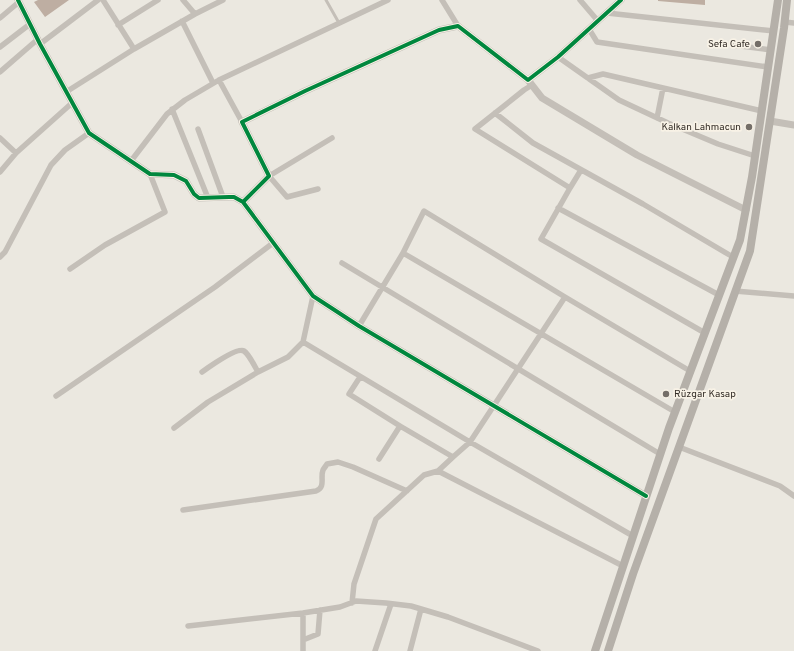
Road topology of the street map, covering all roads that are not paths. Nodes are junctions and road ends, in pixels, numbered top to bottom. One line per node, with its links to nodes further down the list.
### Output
1 (98, 0): 29 (street)
2 (103, 0): 25 (street)
3 (158, 0): 25 (street)
4 (183, 0): 17 (street)
5 (206, 0): 15 (street)
6 (223, 0): 15 (street)
7 (326, 0): 22 (lane)
8 (388, 0): 22 (street)
9 (442, 0): 26 (street)
10 (580, 0): 20 (street)
11 (621, 0): 16 (street)
12 (778, 0): 28 (main road)
13 (787, 0): 21 (main road)
14 (18, 1): 18 (street); 24 (street)
15 (210, 6): 17 (street)
16 (606, 13): 20 (street); 28 (street)
17 (195, 14): 19 (street)
18 (0, 18)
19 (182, 21): 32 (street); 39 (street)
20 (598, 21): 27 (street)
21 (785, 22): 23 (street); 48 (main road)
22 (339, 23): 38 (street)
23 (794, 23)
24 (30, 24): 29 (street); 31 (street)
25 (118, 25): 32 (street)
26 (458, 26): 40 (street); 49 (street)
27 (589, 29): 34 (street); 35 (street)
28 (774, 31): 33 (main road)
29 (39, 41): 36 (street); 42 (street)
30 (733, 45): 33 (street)
31 (0, 47)
32 (134, 49): 42 (street)
33 (771, 50): 35 (main road)
34 (558, 57): 37 (street); 40 (street)
35 (768, 67): 45 (main road)
36 (0, 72)
37 (588, 78): 41 (street); 47 (street)
38 (219, 80): 39 (street); 49 (street)
39 (213, 83): 44 (street)
40 (530, 83): 46 (street); 68 (street)
41 (663, 88): 45 (street); 47 (street)
42 (66, 92): 43 (street)
43 (72, 103): 52 (street); 55 (street)
44 (172, 109): 57 (street); 65 (street)
45 (762, 111): 56 (main road)
46 (495, 113): 58 (street); 62 (street)
47 (658, 118): 56 (street)
48 (770, 121): 50 (street); 76 (main road)
49 (242, 122): 61 (street)
50 (794, 126)
51 (198, 129): 64 (street)
52 (89, 133): 57 (street); 71 (street)
53 (0, 138): 55 (street)
54 (332, 138): 61 (street)
55 (16, 153): 59 (street)
56 (755, 156): 68 (main road)
57 (131, 161): 60 (street)
58 (581, 170): 62 (street); 72 (street)
59 (0, 172)
60 (150, 174): 65 (street); 74 (street)
61 (269, 176): 63 (street); 66 (street)
62 (570, 188): 67 (street)
63 (318, 189)
64 (222, 197): 65 (street); 66 (street)
65 (208, 198)
66 (243, 202): 69 (street)
67 (558, 208): 77 (street); 82 (street)
68 (746, 210): 72 (main road)
69 (273, 243): 78 (street); 90 (street)
70 (403, 253): 75 (street); 80 (street); 83 (street)
71 (0, 257)
72 (733, 257): 77 (main road)
73 (342, 262): 75 (street)
74 (70, 269)
75 (382, 287): 81 (street); 85 (street)
76 (736, 291): 79 (street); 96 (main road)
77 (719, 295): 82 (main road)
78 (313, 296): 81 (street); 84 (street)
79 (794, 296)
80 (565, 297): 83 (street); 86 (street)
81 (359, 326): 91 (street)
82 (705, 333): 86 (main road)
83 (541, 334): 85 (street); 92 (street)
84 (302, 342): 88 (street); 89 (street)
85 (518, 368): 91 (street); 97 (street)
86 (690, 371): 92 (main road)
87 (202, 372): 88 (street)
88 (258, 372): 94 (street)
89 (360, 377): 93 (street); 95 (street)
90 (56, 396)
91 (493, 405): 95 (street); 102 (street)
92 (675, 412): 97 (main road)
93 (400, 426): 98 (street); 99 (street)
94 (174, 428)
95 (470, 442): 98 (street); 105 (street)
96 (679, 447): 103 (street); 119 (main road)
97 (660, 454): 102 (main road)
98 (453, 457): 100 (street)
99 (379, 459)
100 (438, 471): 101 (street); 106 (street)
101 (407, 490): 104 (street); 107 (street)
102 (646, 496): 105 (main road)
103 (794, 496)
104 (184, 510)
105 (633, 536): 106 (main road)
106 (623, 566): 118 (main road)
107 (352, 603): 108 (street); 110 (street)
108 (391, 604): 109 (street); 115 (street)
109 (421, 609): 116 (street); 117 (street)
110 (320, 610): 111 (street); 113 (street)
111 (303, 613): 112 (street); 113 (street)
112 (188, 626)
113 (303, 640): 114 (street)
114 (303, 651)
115 (375, 651)
116 (410, 651)
117 (538, 651)
118 (595, 651)
119 (608, 651)

